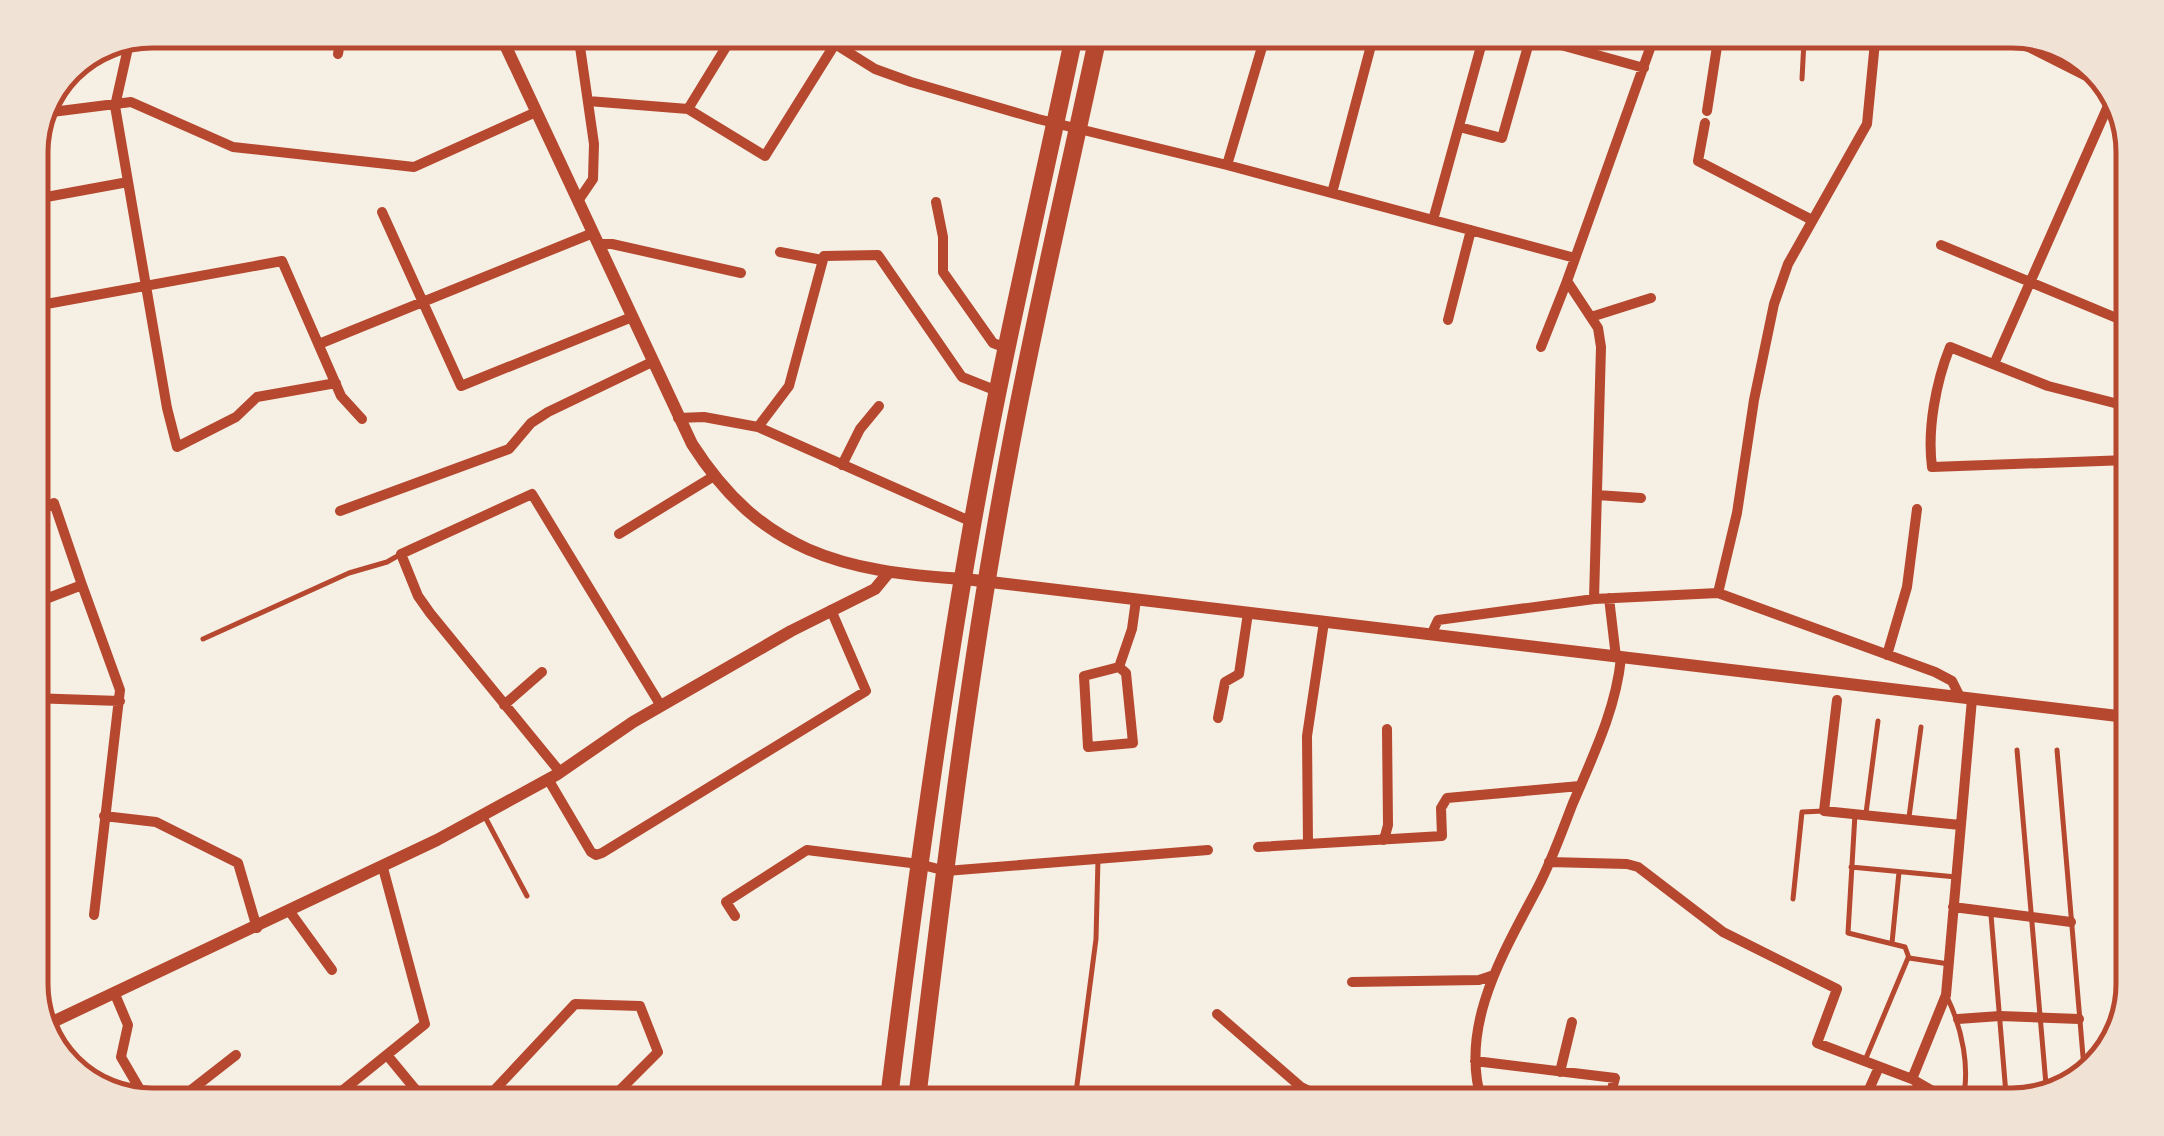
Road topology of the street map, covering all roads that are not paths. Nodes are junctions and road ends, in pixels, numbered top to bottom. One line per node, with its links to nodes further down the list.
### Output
1 (339, 48): 20 (street)
2 (506, 48): 29 (street)
3 (580, 48): 24 (street)
4 (726, 48): 27 (street)
5 (824, 48): 27 (street)
6 (844, 48): 30 (street)
7 (1071, 48): 30 (main road)
8 (1095, 48): 31 (main road)
9 (1263, 48): 33 (street)
10 (1370, 48): 35 (street)
11 (1480, 48): 32 (street)
12 (1527, 48): 32 (street)
13 (1572, 48): 21 (street)
14 (1650, 48): 21 (street)
15 (1717, 48): 41 (street)
16 (1804, 48): 23 (lane)
17 (1874, 48): 41 (street)
18 (2037, 50): 22 (street)
19 (127, 51): 25 (street)
20 (338, 54)
21 (1644, 68): 46 (street)
22 (2080, 72)
23 (1802, 78)
24 (588, 101): 27 (street); 37 (street)
25 (115, 106): 28 (street); 29 (street); 34 (street)
26 (2107, 108): 50 (street)
27 (688, 110)
28 (55, 112)
29 (536, 112): 37 (street)
30 (1056, 122): 31 (street); 61 (main road)
31 (1079, 127): 33 (street); 84 (main road)
32 (1458, 127): 40 (street)
33 (1227, 165): 35 (street)
34 (128, 182): 36 (street); 51 (street)
35 (1332, 194): 40 (street)
36 (48, 197)
37 (578, 200): 43 (street)
38 (936, 202): 61 (street)
39 (382, 212): 53 (street)
40 (1434, 220): 42 (street)
41 (1812, 220): 86 (street)
42 (1471, 230): 46 (street); 58 (street)
43 (596, 238): 48 (street); 53 (street); 56 (street)
44 (1941, 245): 50 (street)
45 (780, 252): 47 (street)
46 (1576, 258): 49 (street)
47 (822, 260): 65 (street); 70 (street)
48 (740, 273)
49 (1567, 281): 55 (street); 60 (street)
50 (2030, 284): 57 (street); 63 (street)
51 (146, 286): 54 (street); 59 (street); 64 (street)
52 (1650, 298): 55 (street)
53 (424, 302): 56 (street); 59 (street)
54 (48, 304)
55 (1591, 317): 74 (street)
56 (632, 318): 62 (street)
57 (2116, 318)
58 (1448, 320)
59 (319, 344): 64 (street)
60 (1541, 346)
61 (1006, 348): 65 (main road)
62 (652, 362): 68 (street); 78 (street)
63 (1994, 364): 66 (street); 71 (street)
64 (336, 383): 69 (street)
65 (997, 390): 79 (main road)
66 (2116, 403)
67 (880, 406): 72 (street)
68 (678, 418): 70 (street); 73 (street)
69 (362, 419)
70 (758, 426): 72 (street)
71 (2116, 460)
72 (842, 464): 79 (street)
73 (714, 476): 80 (street); 82 (street)
74 (1597, 496): 75 (street); 88 (street)
75 (1641, 498)
76 (48, 506): 85 (street)
77 (1917, 508): 96 (street)
78 (340, 511)
79 (972, 522): 83 (main road)
80 (619, 534)
81 (402, 554): 95 (lane); 104 (street); 105 (street)
82 (888, 572): 83 (street); 91 (street)
83 (965, 578): 84 (street); 127 (main road)
84 (987, 582): 90 (street); 130 (main road)
85 (82, 585): 87 (street); 103 (street)
86 (1718, 593): 89 (street); 96 (street)
87 (48, 598)
88 (1594, 598): 89 (street); 94 (street)
89 (1608, 598): 97 (street)
90 (1136, 600): 92 (street); 98 (street)
91 (832, 610): 105 (street); 113 (street)
92 (1248, 613): 93 (street); 107 (street)
93 (1324, 622): 94 (street); 122 (street)
94 (1431, 635): 97 (street)
95 (203, 639)
96 (1887, 655): 100 (street)
97 (1619, 658): 100 (street); 114 (street)
98 (1118, 668): 98 (street)
99 (542, 672): 104 (street)
100 (1966, 698): 106 (street); 120 (street)
101 (48, 699): 103 (street)
102 (1837, 700): 115 (street)
103 (120, 702): 118 (street)
104 (504, 706): 113 (street)
105 (661, 706): 113 (street)
106 (2116, 716)
107 (1218, 718)
108 (1878, 722): 117 (lane)
109 (1921, 728): 119 (lane)
110 (1387, 730): 121 (street)
111 (2017, 750): 140 (lane)
112 (2057, 750): 141 (lane)
113 (554, 776): 116 (street)
114 (1580, 786): 121 (street); 126 (street)
115 (1824, 811): 117 (street); 134 (lane)
116 (484, 815): 129 (street); 133 (lane)
117 (1860, 815): 119 (street); 128 (lane)
118 (104, 816): 138 (street); 142 (street)
119 (1908, 820): 120 (street)
120 (1960, 825): 132 (street)
121 (1384, 840): 122 (street)
122 (1308, 844): 123 (street)
123 (1258, 846)
124 (1208, 850): 125 (street)
125 (1098, 859): 130 (street); 175 (lane)
126 (1549, 862): 147 (street); 161 (street)
127 (918, 864): 130 (street); 139 (street); 173 (main road)
128 (1851, 867): 131 (lane); 143 (lane)
129 (382, 868): 136 (street); 158 (street)
130 (946, 871): 174 (main road)
131 (1899, 872): 132 (lane); 143 (lane)
132 (1956, 877): 135 (street)
133 (527, 896)
134 (1793, 899)
135 (1953, 907): 137 (street); 145 (street)
136 (290, 912): 142 (street); 146 (street)
137 (1991, 912): 140 (street); 152 (lane)
138 (94, 914)
139 (734, 916)
140 (2031, 917): 141 (street); 153 (lane)
141 (2071, 922): 155 (lane)
142 (256, 928): 149 (street)
143 (1892, 944): 144 (lane)
144 (1909, 958): 145 (lane); 161 (lane)
145 (1948, 964): 150 (street)
146 (332, 970)
147 (1494, 975): 148 (street); 160 (street)
148 (1352, 982)
149 (114, 992): 156 (street); 167 (street)
150 (1946, 995): 154 (lane); 165 (street)
151 (1217, 1014): 176 (street)
152 (2000, 1016): 153 (street); 154 (street); 183 (lane)
153 (2040, 1016): 155 (street); 166 (lane)
154 (1958, 1019): 182 (lane)
155 (2079, 1019): 162 (lane)
156 (54, 1021)
157 (1572, 1022): 164 (street)
158 (387, 1055): 169 (street); 170 (street)
159 (236, 1056): 168 (street)
160 (1475, 1061): 164 (street); 177 (street)
161 (1865, 1061): 163 (street)
162 (2083, 1061)
163 (1879, 1066): 165 (street); 179 (street)
164 (1560, 1072): 178 (street)
165 (1914, 1081): 180 (lane); 181 (street)
166 (2046, 1083)
167 (139, 1088)
168 (194, 1088)
169 (347, 1088)
170 (414, 1088)
171 (496, 1088): 172 (street)
172 (624, 1088)
173 (891, 1088)
174 (918, 1088)
175 (1077, 1088)
176 (1303, 1088)
177 (1479, 1088)
178 (1612, 1088)
179 (1869, 1088)
180 (1912, 1088)
181 (1929, 1088)
182 (1964, 1088)
183 (2006, 1088)

